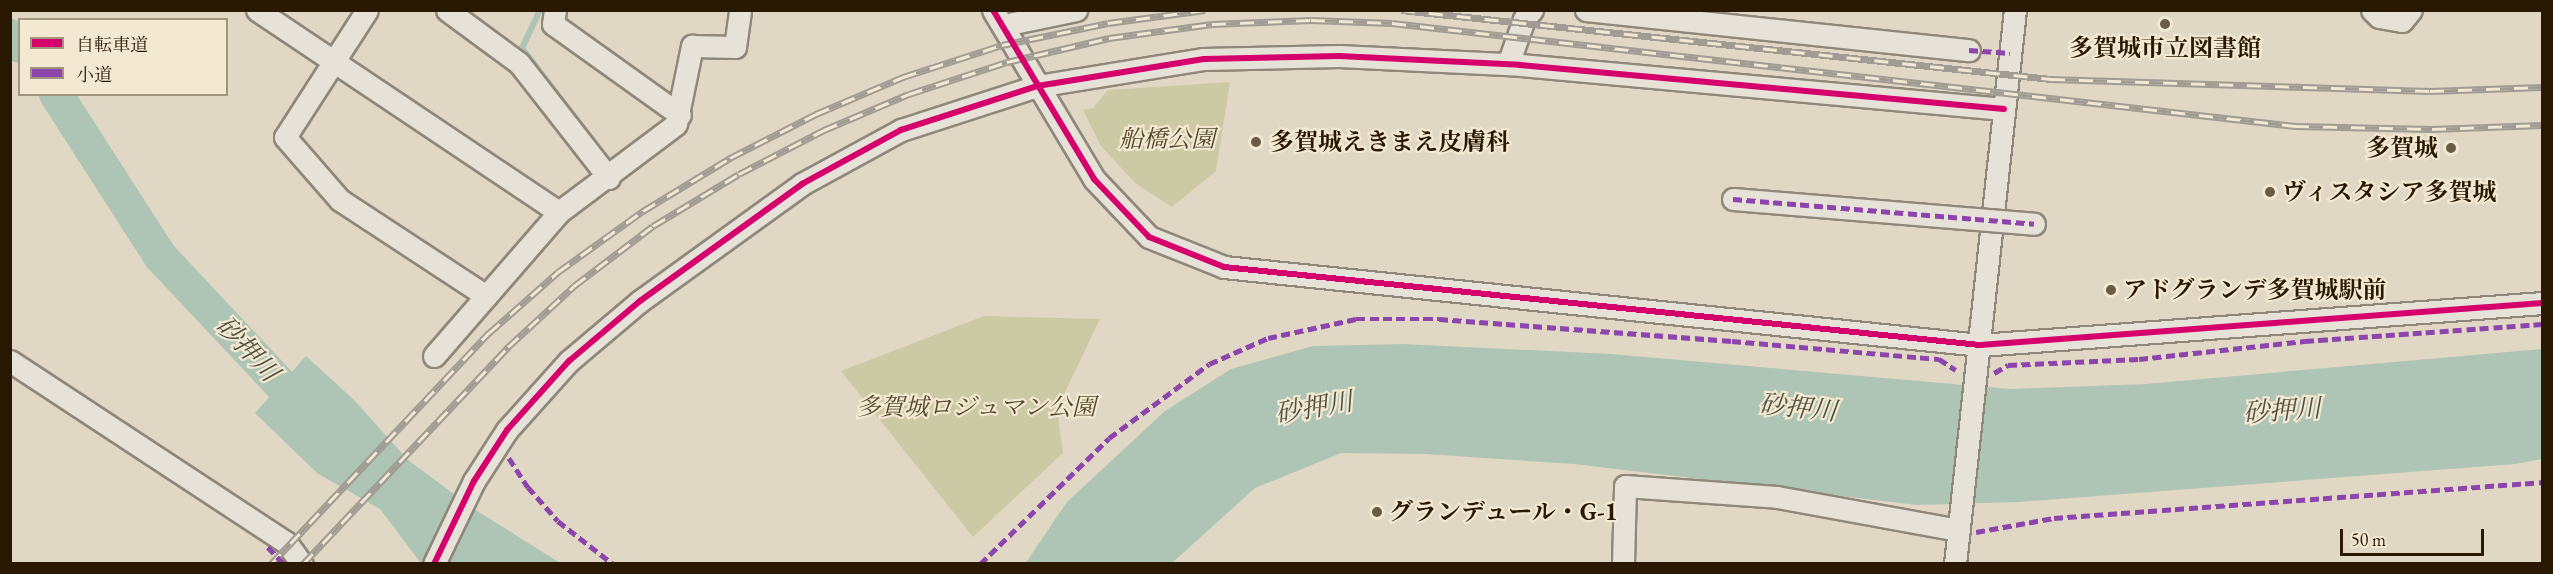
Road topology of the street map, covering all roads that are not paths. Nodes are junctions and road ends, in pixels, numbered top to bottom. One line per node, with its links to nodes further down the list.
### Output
1 (257, 10): 14 (street)
2 (367, 10): 14 (street)
3 (447, 10): 19 (street)
4 (555, 10): 18 (street)
5 (740, 10): 18 (street)
6 (1076, 10): 12 (street)
7 (1532, 10): 15 (street)
8 (1586, 10): 13 (street)
9 (2015, 10): 17 (street)
10 (2372, 10): 11 (street)
11 (2411, 10)
12 (998, 18): 16 (street)
13 (1969, 50)
14 (334, 61): 21 (street); 23 (street)
15 (1508, 64): 16 (street); 17 (street)
16 (1037, 86): 25 (street); 30 (street)
17 (2004, 109): 25 (street)
18 (680, 115): 19 (street)
19 (609, 177): 21 (street)
20 (1733, 199): 22 (street, bridge)
21 (559, 212): 23 (street)
22 (2034, 224)
23 (486, 296): 26 (street)
24 (2542, 303): 25 (street)
25 (1980, 345): 28 (street)
26 (434, 356)
27 (10, 361): 29 (street)
28 (1960, 522): 31 (street); 32 (street)
29 (302, 564)
30 (434, 564)
31 (1623, 564)
32 (1955, 564)

